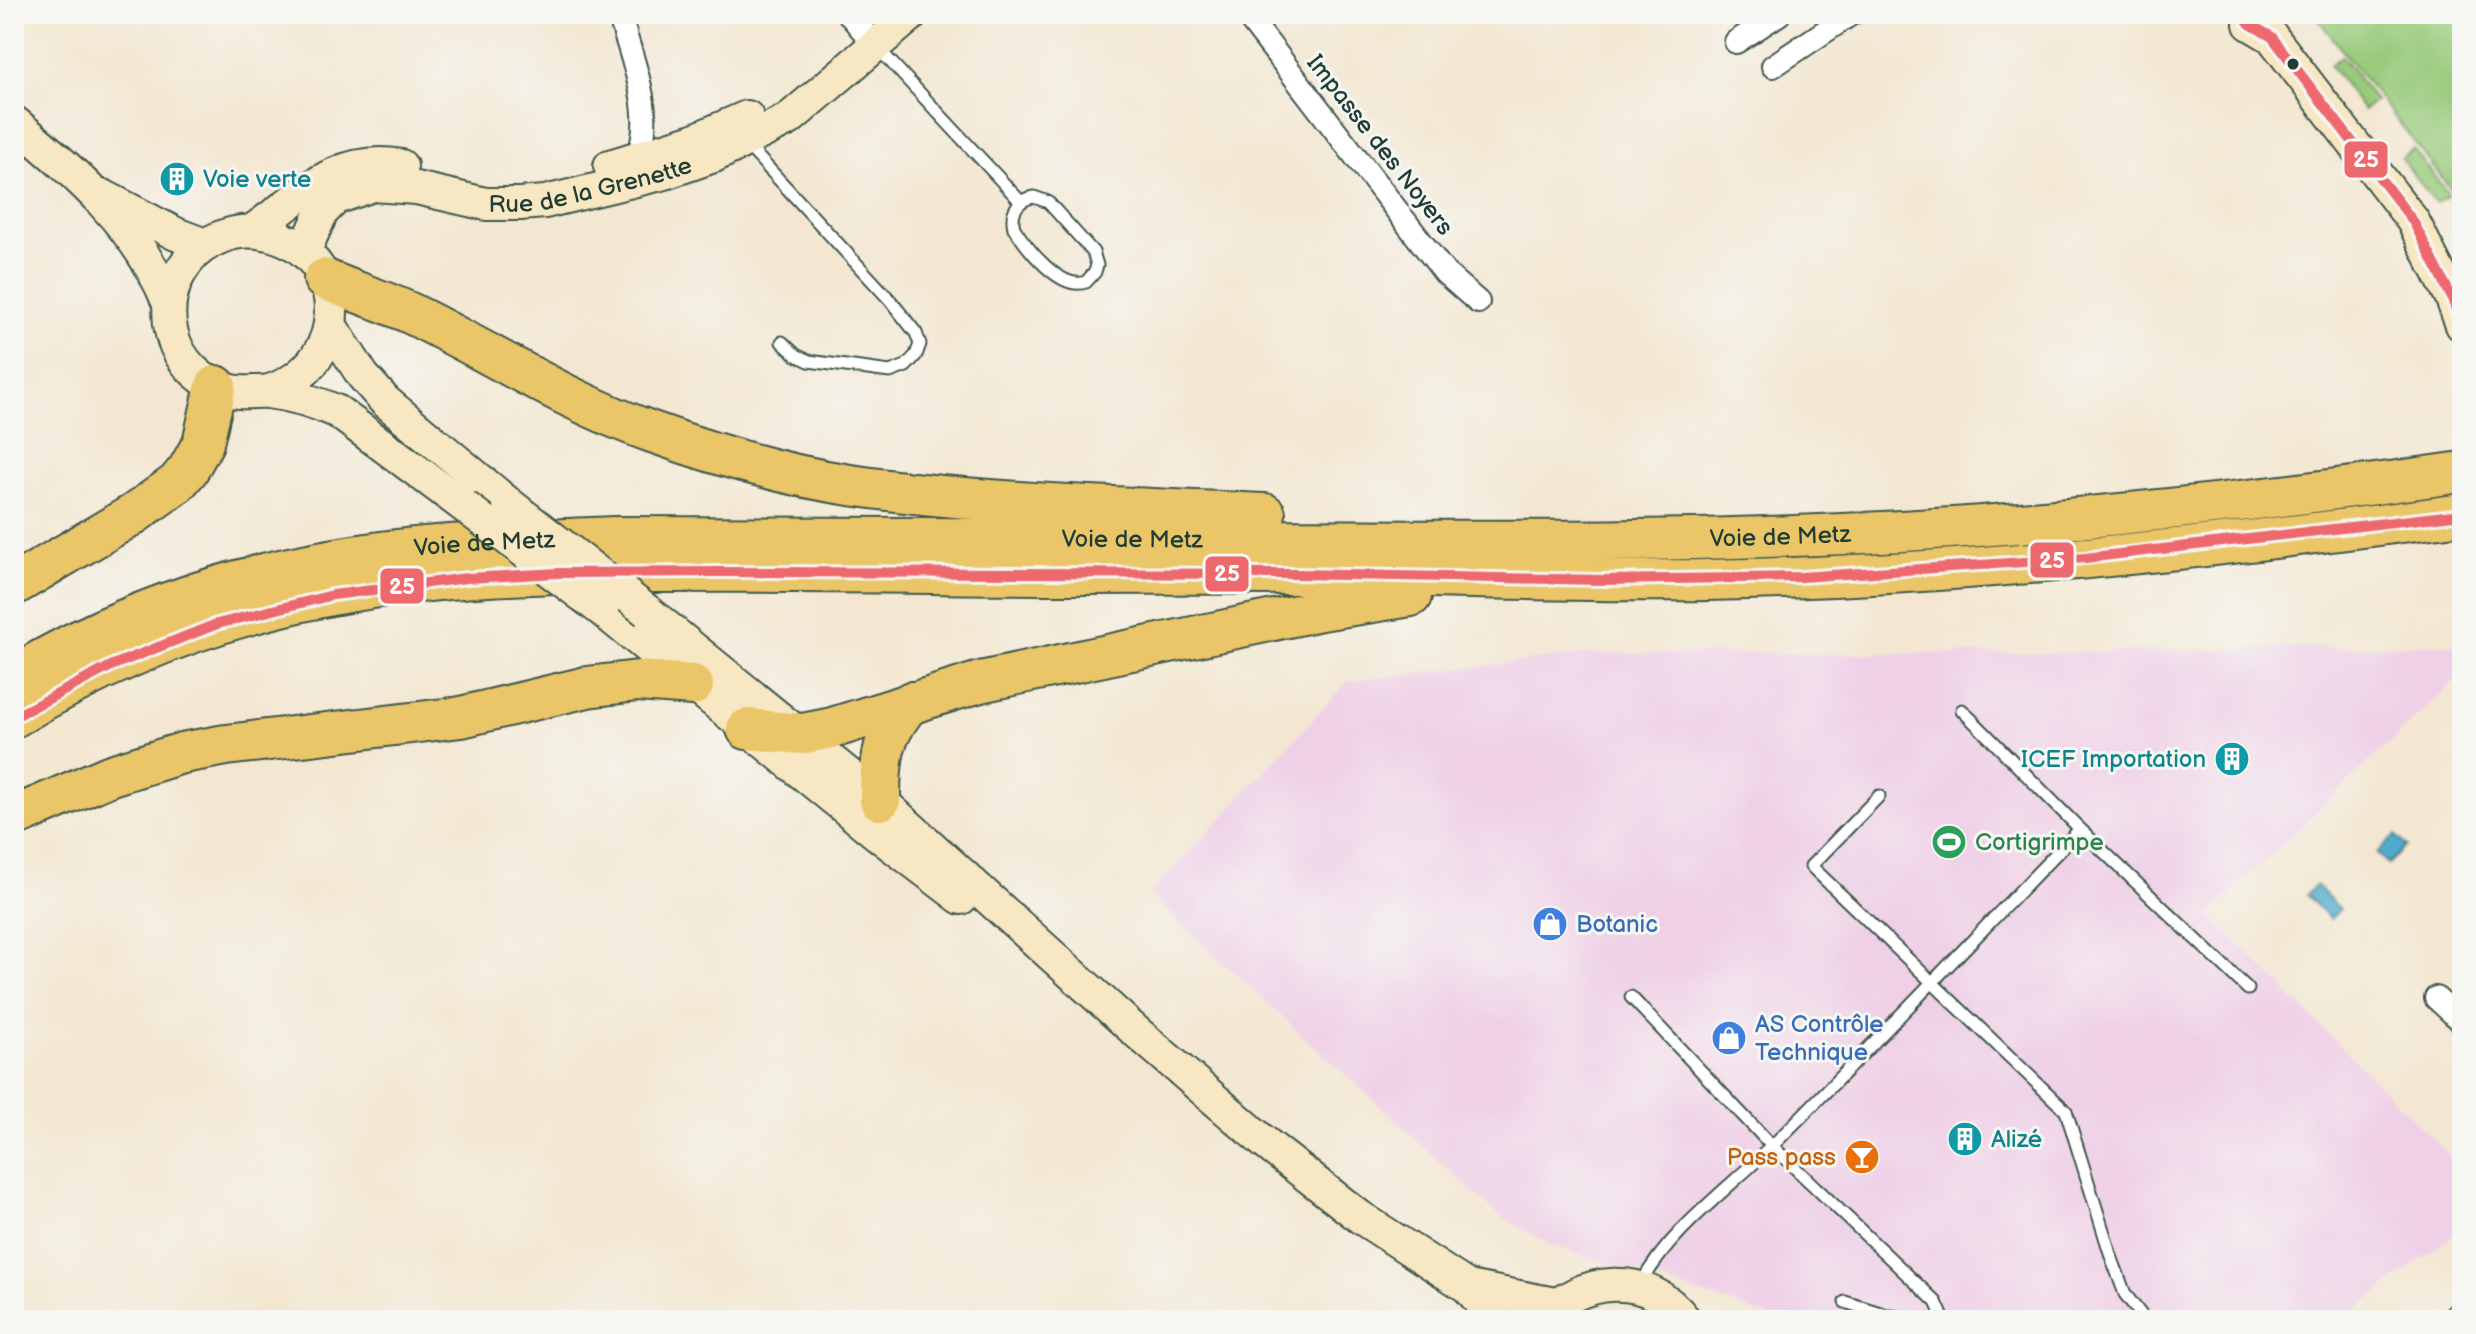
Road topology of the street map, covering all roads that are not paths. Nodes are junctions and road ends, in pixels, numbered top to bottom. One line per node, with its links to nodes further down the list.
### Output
1 (619, 14): 12 (street)
2 (912, 14): 7 (main road, Rue de la Grenette)
3 (1246, 14): 18 (street, Impasse des Noyers)
4 (1779, 14): 8 (street)
5 (1851, 14): 9 (street)
6 (2246, 19): 21 (main road)
7 (866, 25): 11 (main road, Rue de la Grenette); 14 (lane)
8 (1736, 42)
9 (1773, 66)
10 (14, 122): 13 (main road)
11 (740, 133): 12 (main road, Rue de la Grenette); 17 (main road, Rue de la Grenette); 22 (lane)
12 (637, 157): 15 (main road, Rue de la Grenette)
13 (95, 192): 16 (main road); 19 (main road)
14 (1021, 202): 14 (lane)
15 (252, 231): 16 (main road); 17 (main road)
16 (205, 245): 19 (main road)
17 (314, 266): 20 (main road); 27 (highway)
18 (1478, 302)
19 (169, 304): 23 (main road)
20 (330, 325): 24 (main road); 36 (main road, bridge)
21 (2462, 325)
22 (782, 342)
23 (216, 386): 24 (main road); 29 (highway)
24 (266, 392): 31 (main road, bridge)
25 (2462, 472): 27 (highway, Voie de Metz)
26 (2462, 514): 28 (highway, Voie de Metz)
27 (1725, 539): 30 (highway, Voie de Metz)
28 (1517, 580): 32 (highway); 34 (highway, Voie de Metz)
29 (14, 585)
30 (14, 676)
31 (693, 685): 35 (main road); 39 (highway)
32 (911, 702): 36 (highway); 38 (highway)
33 (1962, 710): 40 (lane)
34 (14, 717)
35 (747, 729): 36 (highway); 46 (main road)
36 (802, 734): 38 (main road)
37 (1879, 796): 41 (lane)
38 (880, 800): 46 (main road)
39 (14, 817)
40 (2080, 829): 41 (lane); 42 (lane)
41 (1931, 981): 47 (lane); 56 (lane)
42 (2248, 989)
43 (1631, 997): 47 (lane)
44 (2436, 998): 45 (street)
45 (2462, 1022)
46 (1132, 1028): 48 (main road)
47 (1772, 1146): 49 (lane); 55 (lane)
48 (1468, 1287): 51 (main road); 52 (main road)
49 (1639, 1288): 51 (main road); 53 (main road)
50 (1845, 1302): 54 (lane)
51 (1548, 1312)
52 (1496, 1320)
53 (1685, 1320)
54 (1928, 1320)
55 (1944, 1320)
56 (2145, 1320)

